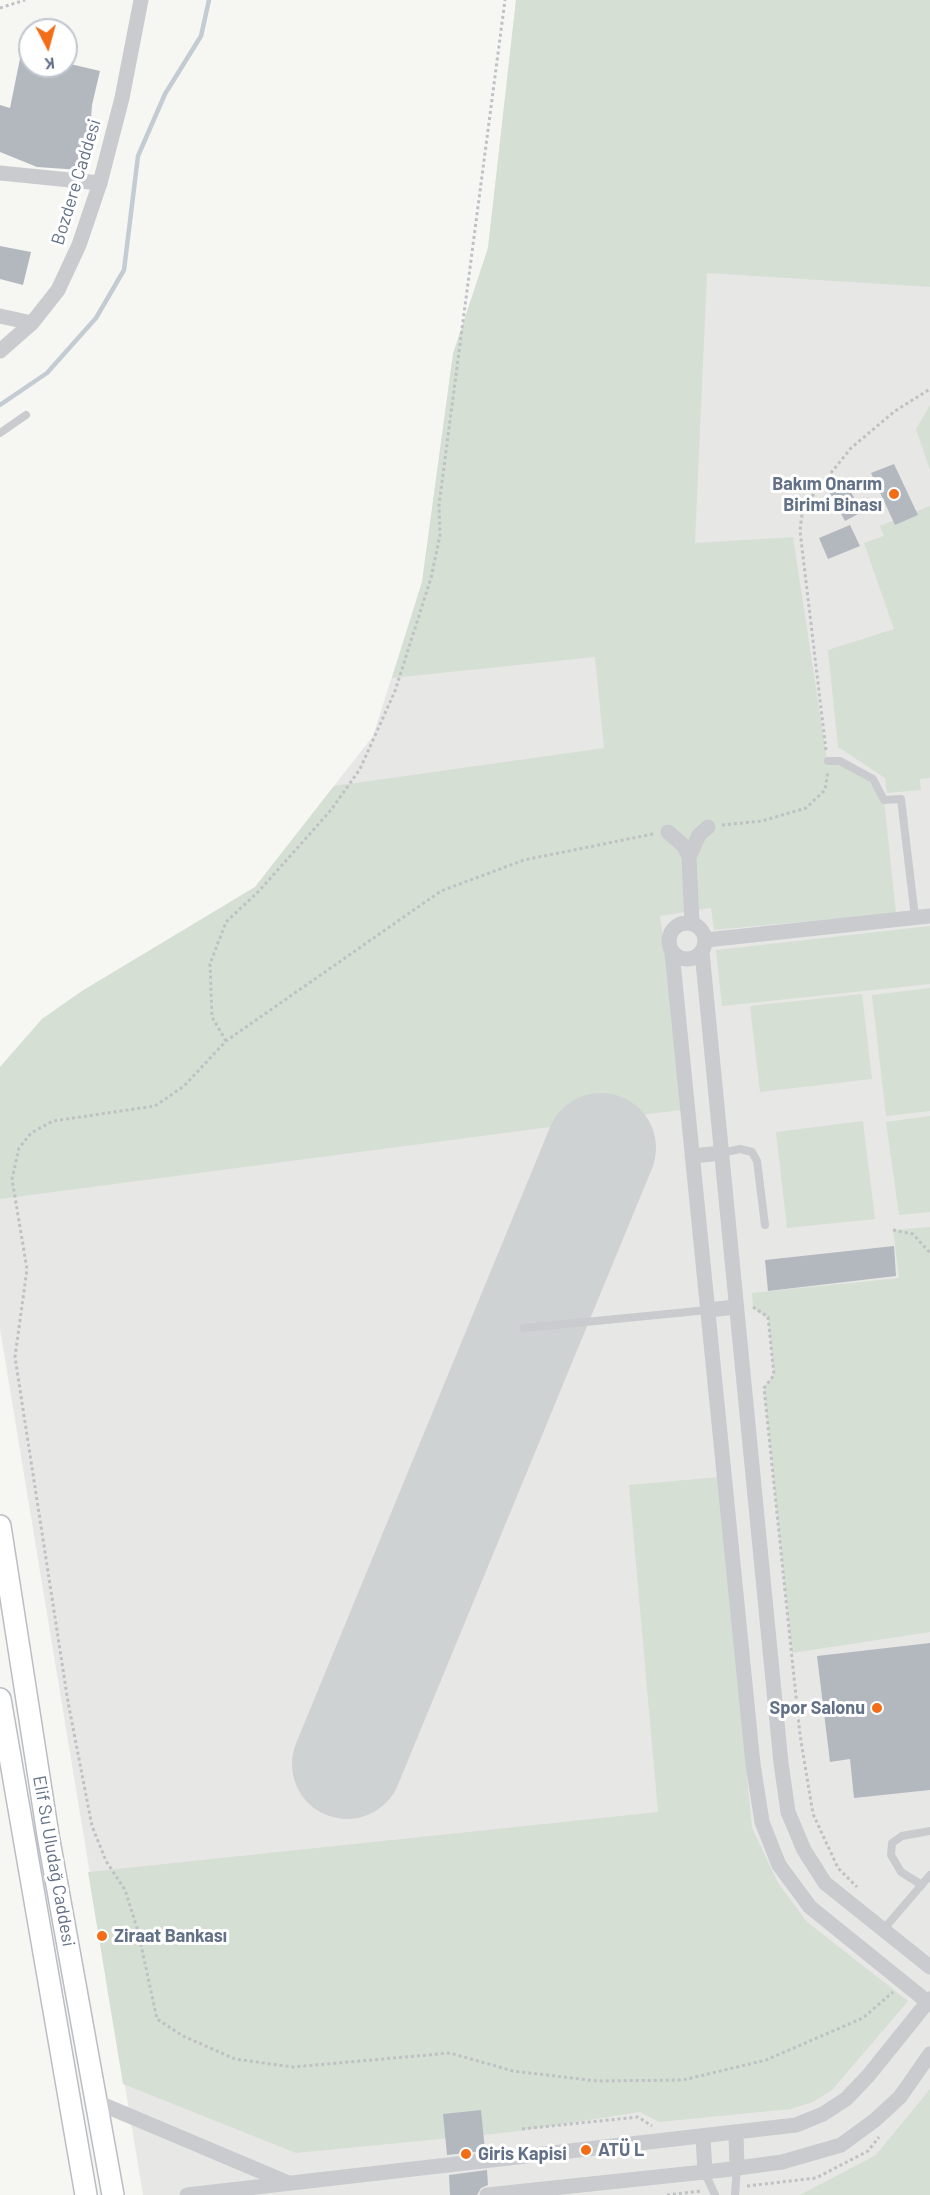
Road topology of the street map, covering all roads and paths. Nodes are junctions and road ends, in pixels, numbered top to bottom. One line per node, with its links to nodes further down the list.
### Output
1 (25, 0): 4 (path)
2 (141, 0): 6 (street, Bozdere Caddesi)
3 (505, 0): 21 (path)
4 (0, 8)
5 (0, 173): 6 (street)
6 (100, 183): 8 (street, Bozdere Caddesi)
7 (0, 316): 8 (street)
8 (32, 323): 9 (street, Bozdere Caddesi)
9 (0, 351)
10 (930, 389): 13 (path)
11 (26, 415): 12 (lane)
12 (0, 433)
13 (828, 761): 14 (path); 17 (lane)
14 (708, 827): 16 (street)
15 (668, 832): 16 (street); 21 (path)
16 (688, 857): 18 (street)
17 (923, 916): 19 (street)
18 (692, 923): 19 (street); 20 (street)
19 (704, 946): 20 (street); 22 (street)
20 (672, 952): 23 (street)
21 (226, 1041): 40 (path)
22 (721, 1153): 23 (street); 24 (lane); 28 (street)
23 (692, 1156): 29 (street)
24 (765, 1225)
25 (893, 1230): 26 (path)
26 (930, 1253)
27 (753, 1300): 36 (path)
28 (736, 1307): 29 (street); 37 (street)
29 (708, 1310): 30 (lane); 38 (street)
30 (524, 1328)
31 (0, 1526): 43 (main road, Elif Su Uludağ Caddesi)
32 (0, 1699): 51 (main road, Elif Su Uludağ Caddesi)
33 (930, 1831): 35 (lane)
34 (930, 1875): 35 (lane)
35 (922, 1885): 37 (lane)
36 (863, 1893)
37 (887, 1933): 38 (street); 39 (street)
38 (873, 1957): 40 (street)
39 (930, 1967)
40 (903, 1982): 41 (street)
41 (929, 2001): 46 (street)
42 (930, 2054): 48 (street)
43 (99, 2103): 50 (street); 52 (main road, Elif Su Uludağ Caddesi)
44 (654, 2127): 45 (path)
45 (522, 2129)
46 (736, 2132): 47 (street); 48 (street)
47 (703, 2136): 49 (street); 50 (street)
48 (737, 2168): 49 (street); 56 (lane)
49 (705, 2173): 54 (street); 55 (lane)
50 (286, 2182): 53 (street)
51 (86, 2195)
52 (113, 2195)
53 (187, 2195)
54 (487, 2195)
55 (715, 2195)
56 (735, 2195)

